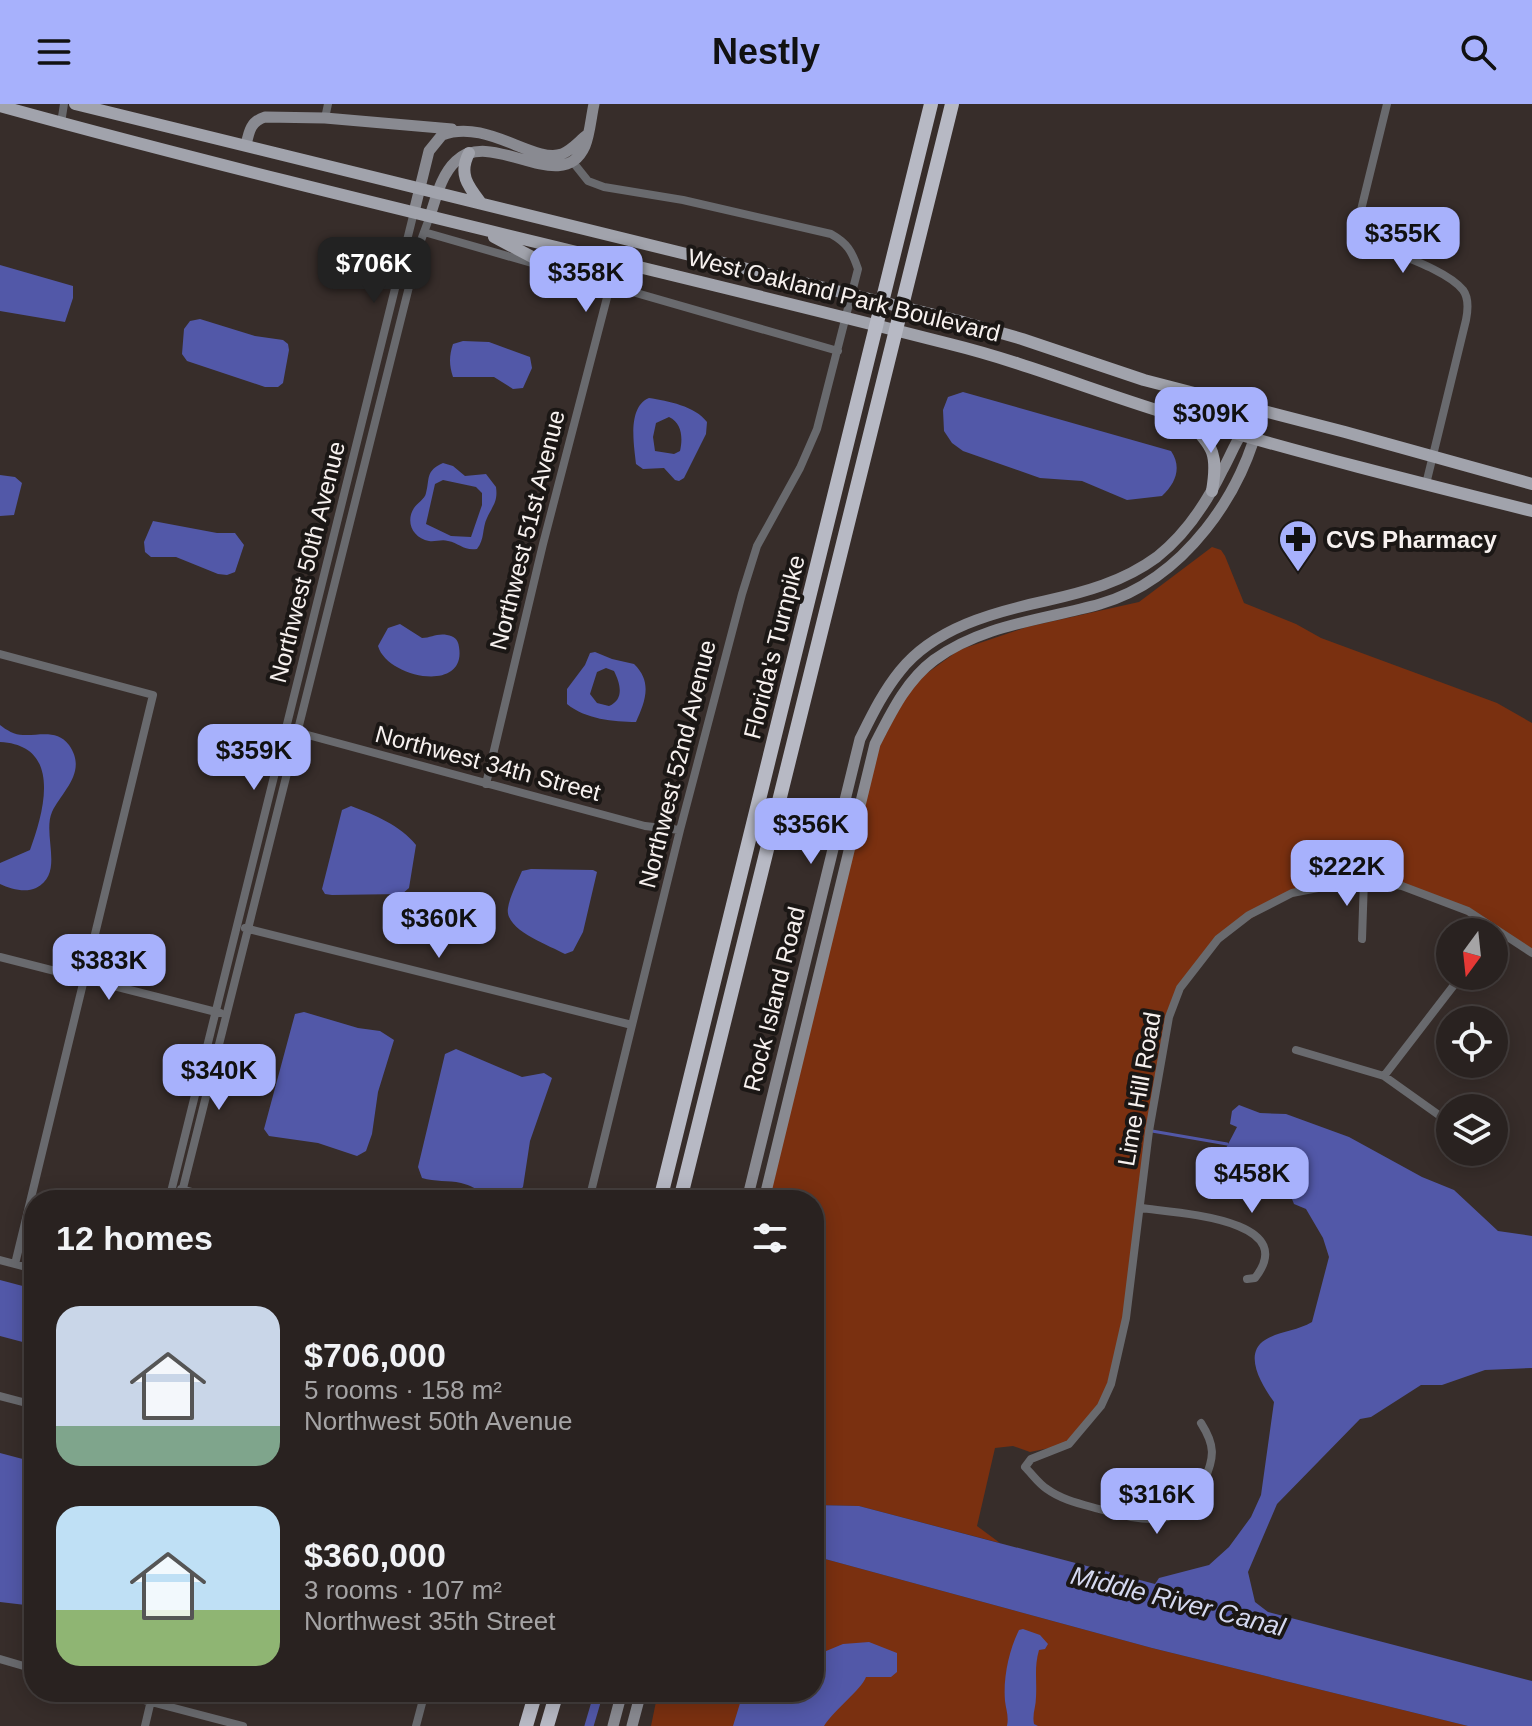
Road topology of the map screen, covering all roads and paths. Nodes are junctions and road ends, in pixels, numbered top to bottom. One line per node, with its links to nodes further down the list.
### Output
1 (64, 104): 10 (street)
2 (75, 104): 13 (main road, West Oakland Park Boulevard)
3 (328, 104): 9 (street)
4 (594, 104): 12 (main road)
5 (931, 104): 69 (highway, Florida's Turnpike)
6 (952, 104): 70 (highway, Florida's Turnpike)
7 (1387, 104): 32 (street)
8 (0, 106): 10 (main road, West Oakland Park Boulevard)
9 (325, 118): 11 (main road); 13 (main road)
10 (61, 123): 19 (main road, West Oakland Park Boulevard)
11 (464, 130): 12 (main road); 16 (main road)
12 (587, 135): 15 (main road)
13 (246, 145): 16 (main road, West Oakland Park Boulevard)
14 (469, 153): 15 (main road); 17 (main road); 18 (main road)
15 (572, 161): 25 (street, Northwest 52nd Avenue)
16 (420, 188): 17 (main road, West Oakland Park Boulevard); 19 (main road)
17 (438, 192): 18 (main road, West Oakland Park Boulevard); 20 (main road)
18 (481, 203): 28 (main road, West Oakland Park Boulevard)
19 (414, 212): 20 (main road, West Oakland Park Boulevard); 26 (street, Northwest 50th Avenue)
20 (430, 216): 21 (main road, West Oakland Park Boulevard); 22 (street, Northwest 50th Avenue)
21 (469, 226): 23 (main road); 29 (main road, West Oakland Park Boulevard)
22 (424, 232): 23 (street); 27 (street, Northwest 50th Avenue)
23 (559, 271): 24 (street)
24 (610, 286): 25 (street); 46 (street, Northwest 51st Avenue)
25 (838, 351): 47 (street, Northwest 52nd Avenue)
26 (366, 405): 27 (street); 33 (street, Northwest 50th Avenue)
27 (379, 408): 34 (street, Northwest 50th Avenue)
28 (1262, 410): 30 (main road, Rock Island Road); 31 (main road, Rock Island Road); 32 (main road, West Oakland Park Boulevard)
29 (1186, 419): 30 (main road, West Oakland Park Boulevard); 37 (main road)
30 (1241, 434): 31 (main road, West Oakland Park Boulevard); 37 (main road, Rock Island Road)
31 (1256, 439): 35 (main road, West Oakland Park Boulevard); 72 (main road, Rock Island Road)
32 (1433, 456): 35 (street); 36 (main road, West Oakland Park Boulevard)
33 (347, 481): 34 (street); 39 (street, Northwest 50th Avenue)
34 (360, 484): 40 (street, Northwest 50th Avenue)
35 (1426, 484): 38 (main road, West Oakland Park Boulevard)
36 (1532, 484)
37 (1212, 491): 71 (main road, Rock Island Road)
38 (1532, 511)
39 (328, 559): 40 (street); 41 (street, Northwest 50th Avenue)
40 (340, 562): 42 (street, Northwest 50th Avenue)
41 (307, 643): 42 (street); 44 (street, Northwest 50th Avenue)
42 (319, 646): 45 (street, Northwest 50th Avenue)
43 (0, 654): 56 (street)
44 (287, 729): 45 (street, Northwest 34th Street); 50 (street, Northwest 50th Avenue)
45 (298, 732): 46 (street, Northwest 34th Street); 51 (street, Northwest 50th Avenue)
46 (486, 784): 47 (street, Northwest 34th Street)
47 (680, 830): 60 (street, Northwest 52nd Avenue)
48 (1364, 879): 49 (street, Lime Hill Road); 52 (street); 73 (street, Lime Hill Road)
49 (1477, 918)
50 (237, 926): 51 (street); 58 (street, Northwest 50th Avenue)
51 (249, 929): 59 (street, Northwest 50th Avenue); 60 (street)
52 (1362, 939)
53 (1508, 939): 54 (street, Lime Hill Road)
54 (1532, 953)
55 (0, 957): 56 (street)
56 (84, 979): 58 (street); 65 (street)
57 (1450, 990): 62 (street)
58 (216, 1012): 59 (street); 64 (street, Northwest 50th Avenue)
59 (227, 1015): 67 (street, Northwest 50th Avenue)
60 (632, 1025): 68 (street, Northwest 52nd Avenue)
61 (1296, 1050): 62 (street)
62 (1384, 1076): 63 (street)
63 (1436, 1113)
64 (172, 1187): 66 (street, Northwest 50th Avenue); 67 (street)
65 (33, 1190)
66 (171, 1190)
67 (183, 1190)
68 (591, 1190)
69 (662, 1190)
70 (682, 1190)
71 (749, 1190)
72 (766, 1190)
73 (1141, 1208): 78 (street); 81 (street, Lime Hill Road)
74 (24, 1227): 76 (street)
75 (0, 1260): 76 (street)
76 (15, 1264): 77 (street)
77 (24, 1266)
78 (1247, 1279)
79 (0, 1396): 80 (street)
80 (24, 1402)
81 (1201, 1423)
82 (0, 1659): 83 (street)
83 (24, 1666)
84 (147, 1702): 90 (street)
85 (422, 1702): 93 (street)
86 (533, 1702): 94 (highway)
87 (554, 1702): 95 (highway)
88 (619, 1702): 96 (main road)
89 (638, 1702): 97 (main road)
90 (150, 1703): 91 (street); 92 (street)
91 (145, 1726)
92 (243, 1726)
93 (416, 1726)
94 (526, 1726)
95 (547, 1726)
96 (613, 1726)
97 (632, 1726)

